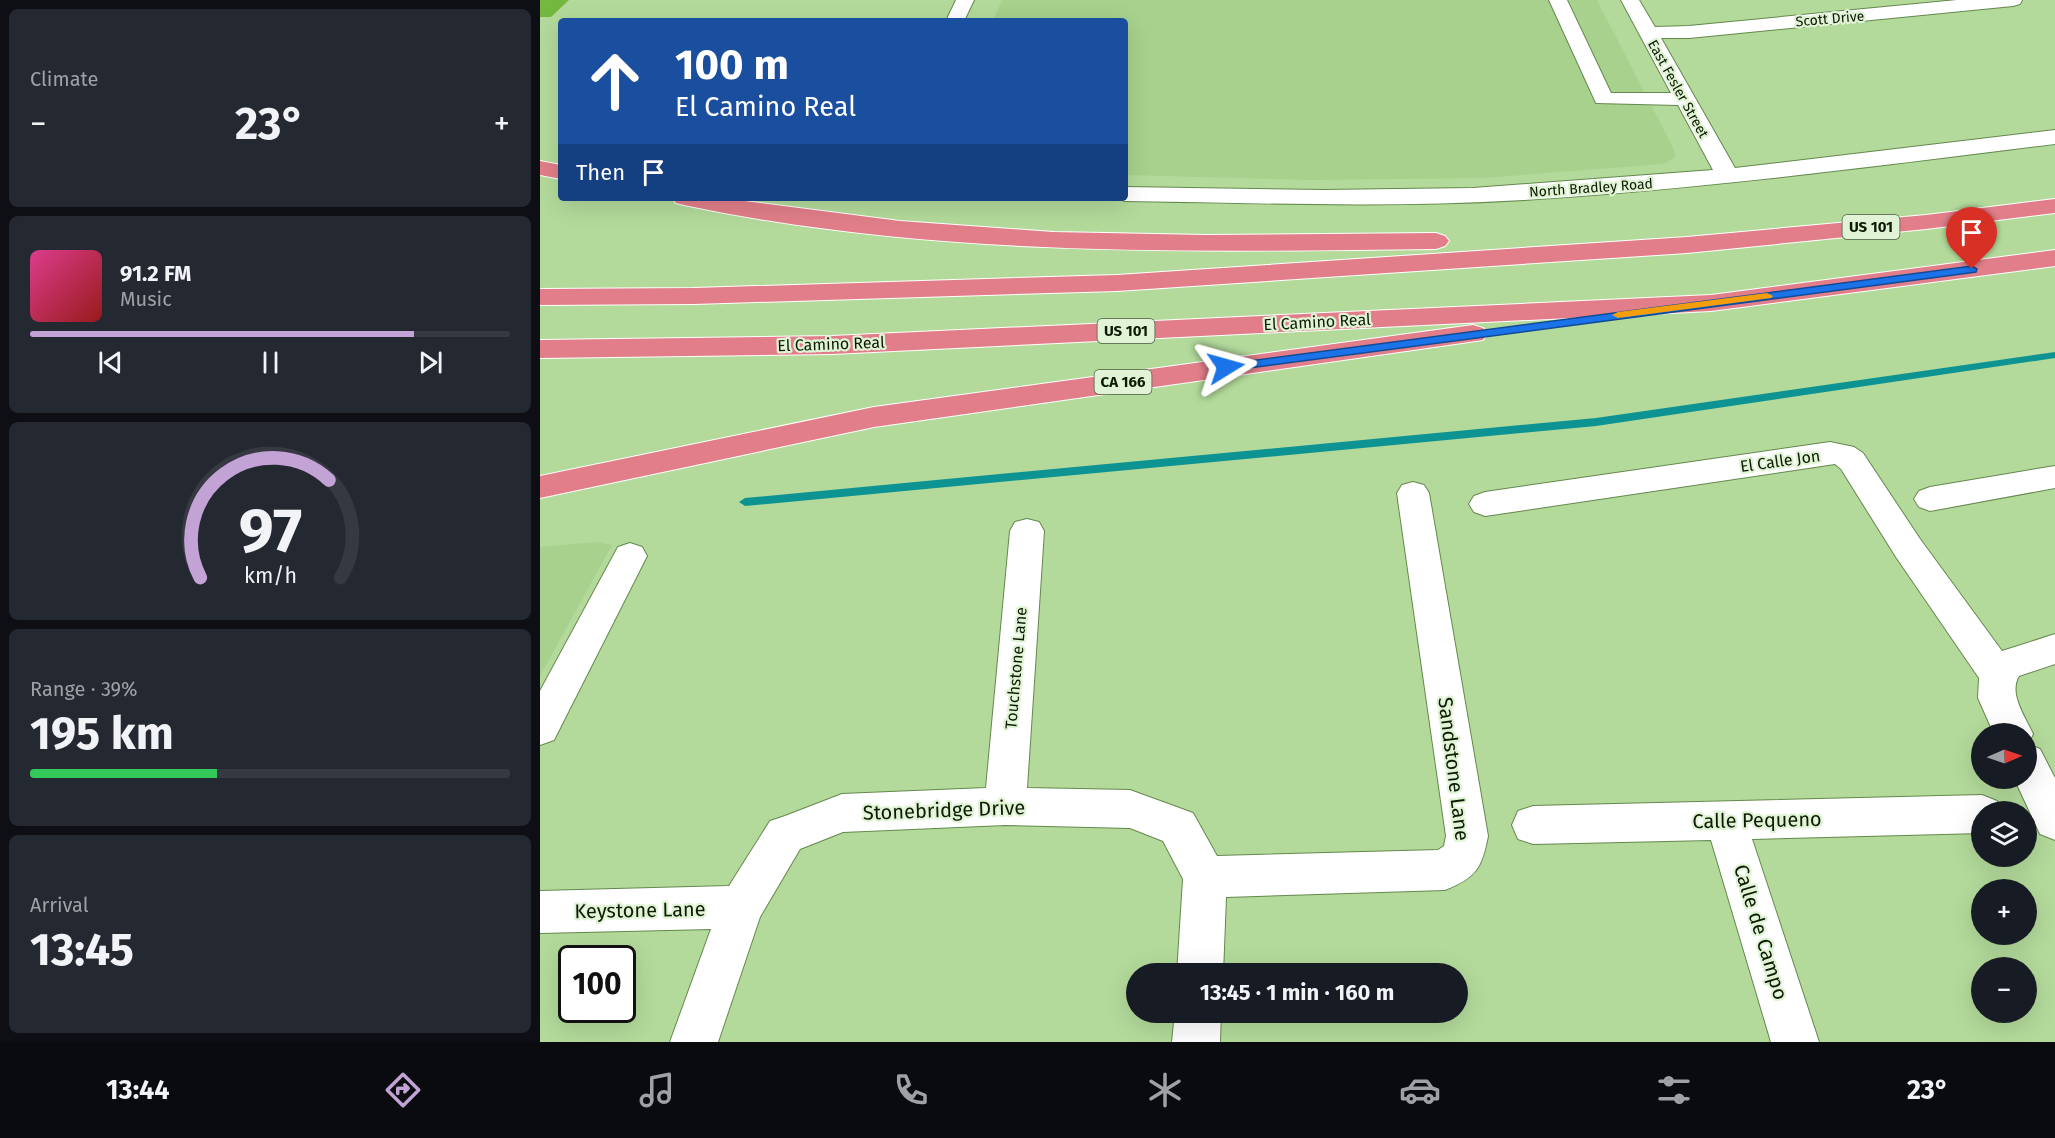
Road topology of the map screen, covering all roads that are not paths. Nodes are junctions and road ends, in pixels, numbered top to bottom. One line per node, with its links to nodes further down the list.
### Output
1 (965, 0): 5 (street)
2 (1558, 0): 7 (street)
3 (1630, 0): 6 (street, East Fesler Street)
4 (2013, 0): 6 (street, Scott Drive)
5 (956, 18)
6 (1647, 33): 7 (street, East Fesler Street)
7 (1684, 99): 11 (street, East Fesler Street)
8 (2055, 137): 11 (street, North Bradley Road)
9 (540, 168): 10 (highway)
10 (558, 171)
11 (1728, 177): 12 (street, North Bradley Road)
12 (1128, 194)
13 (701, 201): 15 (highway)
14 (2055, 206): 15 (highway, US 101)
15 (1687, 245): 17 (highway, US 101)
16 (2055, 258): 18 (highway, El Camino Real / US 101)
17 (540, 297)
18 (1711, 303): 19 (highway, El Camino Real / US 101); 21 (highway, CA 166)
19 (540, 350)
20 (2055, 477): 23 (street)
21 (540, 487)
22 (1413, 493): 37 (street, Sandstone Lane)
23 (1930, 500)
24 (1485, 504): 28 (street, El Calle Jon)
25 (1027, 531): 32 (street, Touchstone Lane)
26 (630, 556): 30 (street)
27 (2055, 649): 28 (street)
28 (1998, 675): 29 (street)
29 (2009, 723)
30 (540, 728)
31 (2035, 789): 34 (street)
32 (1005, 806): 37 (street, Stonebridge Drive); 38 (street, Stonebridge Drive)
33 (1971, 814): 35 (street, Calle Pequeno)
34 (2044, 816)
35 (1726, 821): 36 (street, Calle Pequeno); 44 (street, Calle de Campo)
36 (1533, 825)
37 (1205, 877): 40 (street)
38 (741, 907): 39 (street, Keystone Lane); 42 (street, Stonebridge Drive)
39 (540, 912)
40 (1201, 963)
41 (1197, 1023): 43 (street)
42 (694, 1042)
43 (1196, 1042)
44 (1795, 1042)

